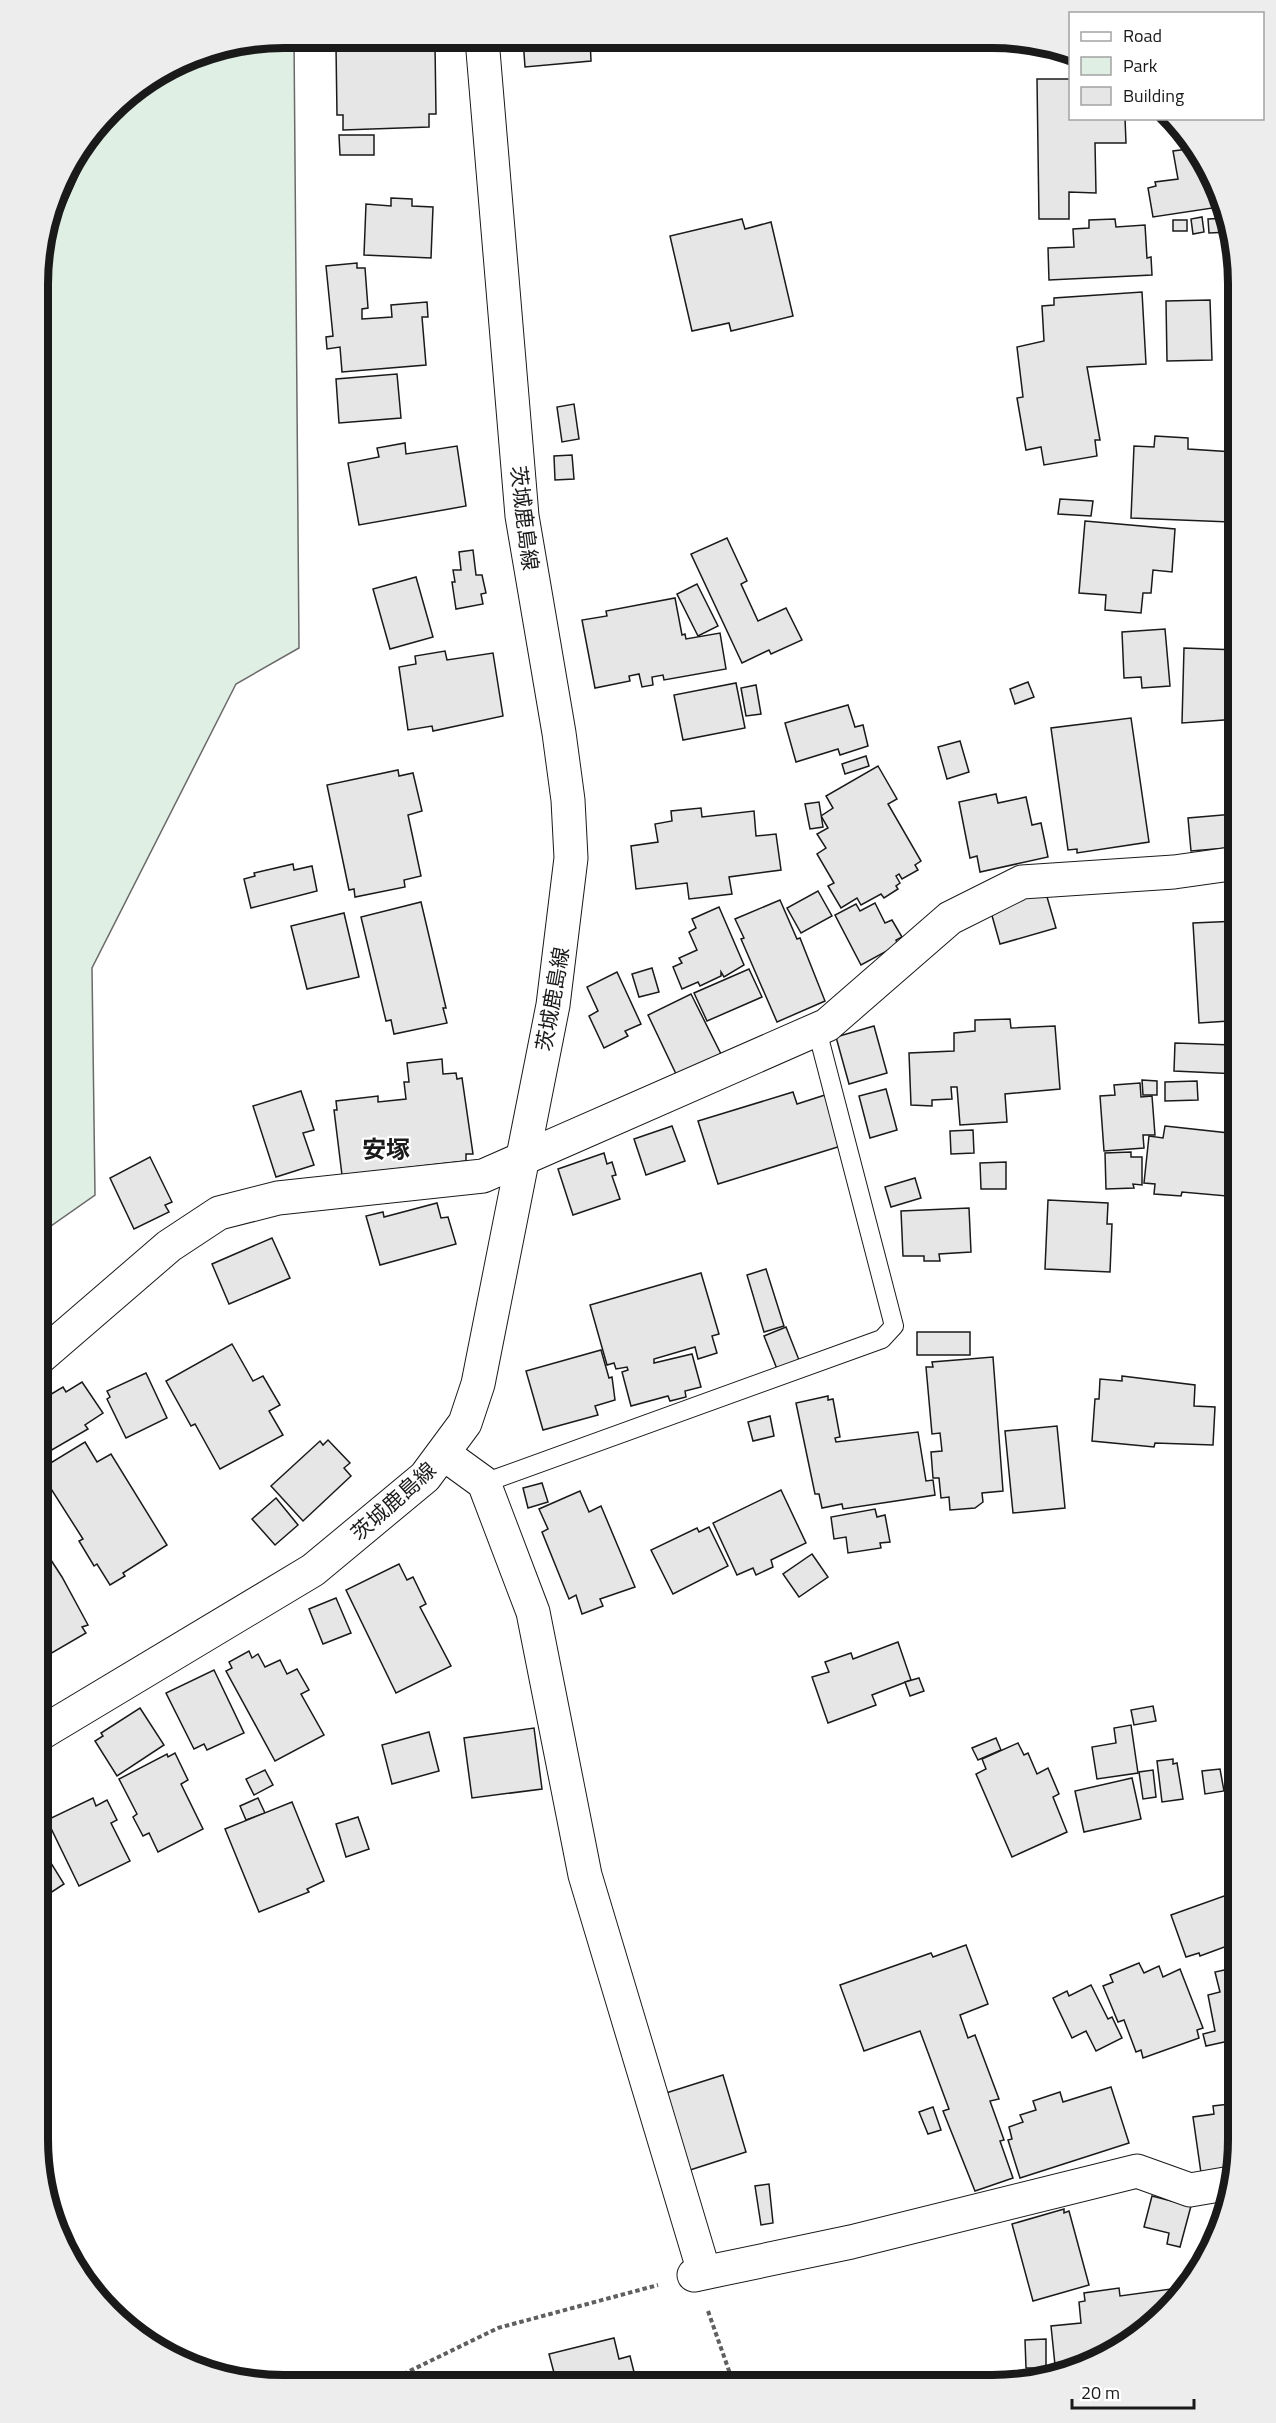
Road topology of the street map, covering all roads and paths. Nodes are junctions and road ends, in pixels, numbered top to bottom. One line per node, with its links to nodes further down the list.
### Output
1 (483, 48): 4 (street, 茨城鹿島線)
2 (1228, 864): 3 (street)
3 (816, 1030): 4 (street); 7 (lane)
4 (522, 1160): 5 (street); 6 (street, 茨城鹿島線)
5 (48, 1350)
6 (444, 1454): 7 (street); 8 (street, 茨城鹿島線)
7 (484, 1484): 10 (street)
8 (48, 1729)
9 (1223, 2184): 10 (street)
10 (699, 2274): 11 (path); 12 (path)
11 (401, 2375)
12 (731, 2375)

